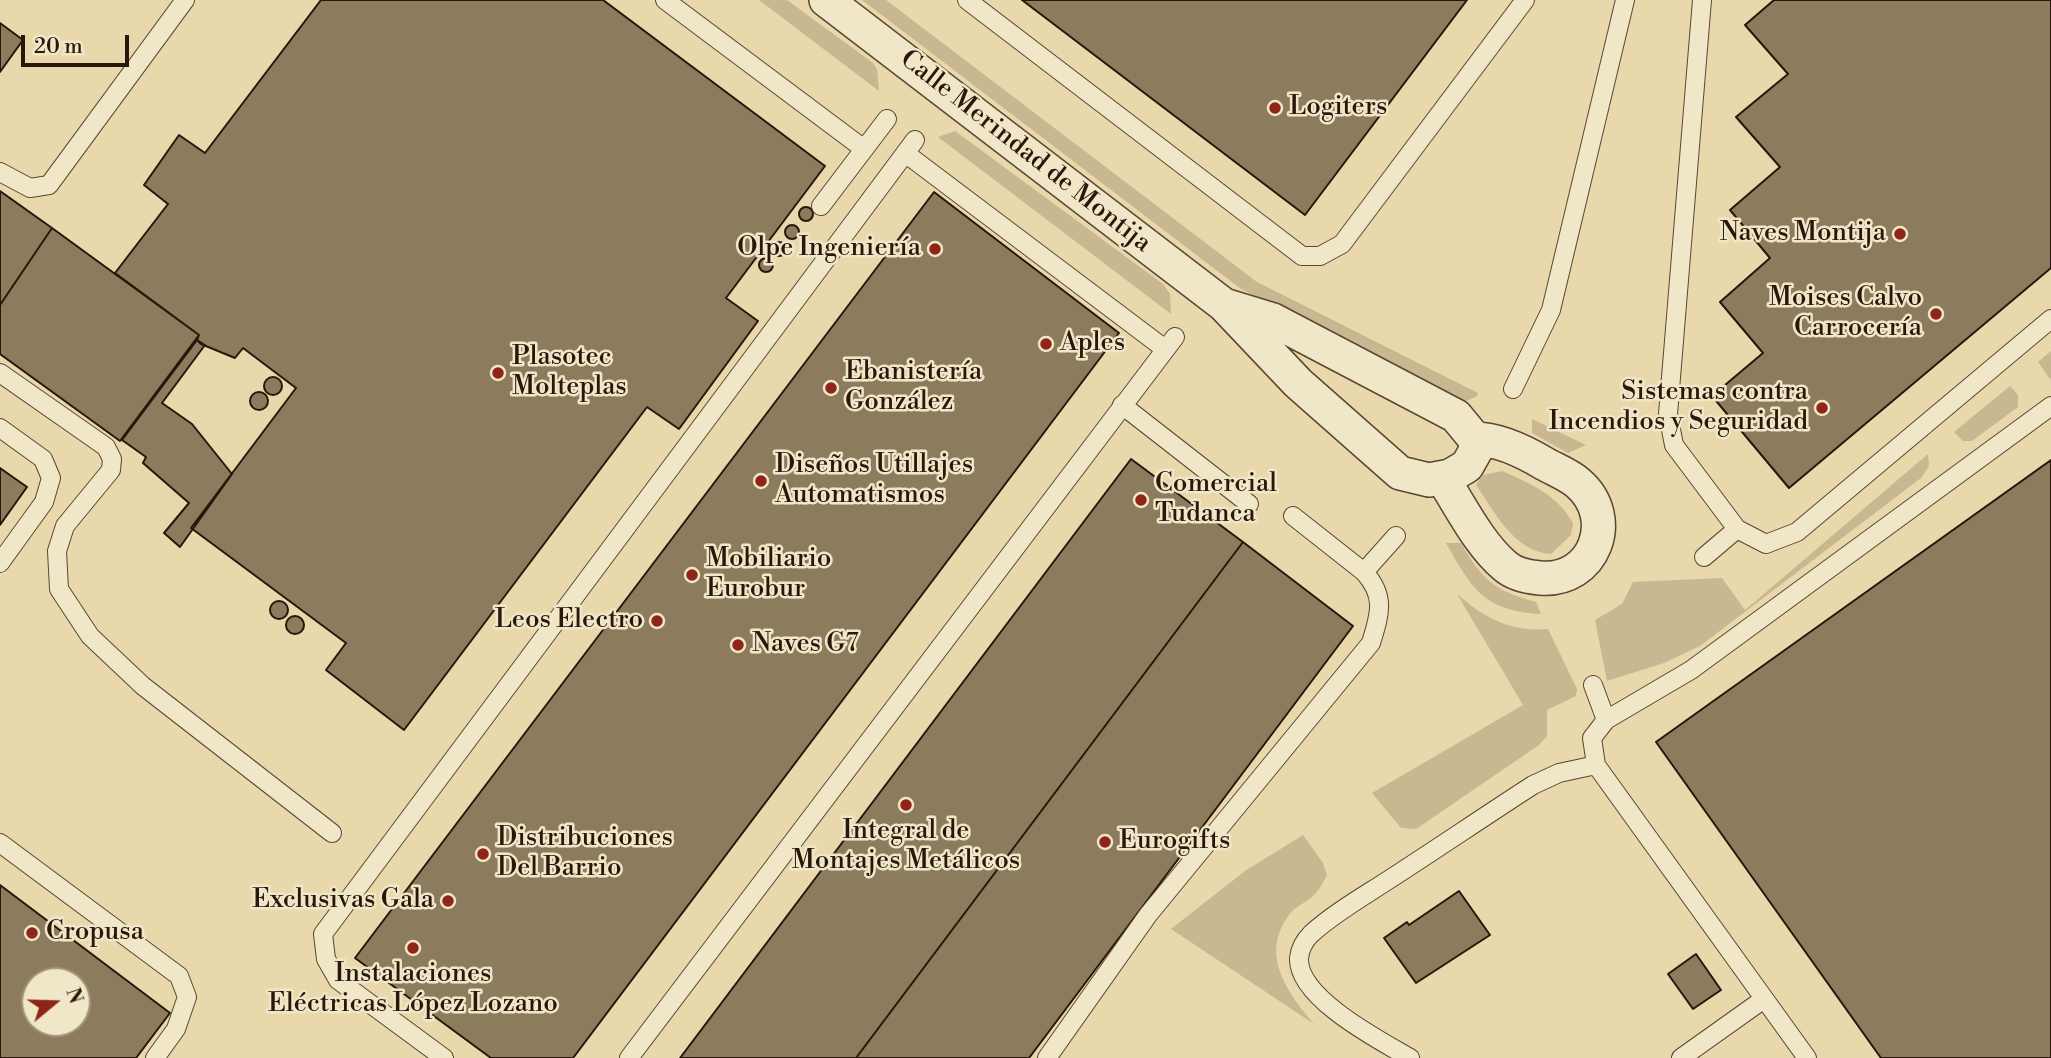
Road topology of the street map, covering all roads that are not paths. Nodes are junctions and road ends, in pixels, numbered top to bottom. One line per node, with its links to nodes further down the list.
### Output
1 (185, 0): 10 (lane)
2 (665, 0): 9 (lane)
3 (826, 0): 12 (street, Calle Merindad de Montija)
4 (967, 0): 5 (lane)
5 (1525, 0)
6 (1625, 0): 15 (lane)
7 (1702, 0): 23 (lane)
8 (887, 119): 9 (lane)
9 (864, 149): 11 (lane)
10 (0, 172)
11 (821, 206)
12 (1224, 305): 19 (street, Calle Merindad de Montija); 20 (street, Calle Merindad de Montija)
13 (2051, 319): 23 (lane)
14 (0, 373): 31 (lane)
15 (1513, 389)
16 (1122, 405): 21 (lane); 35 (lane); 36 (lane)
17 (2051, 407): 29 (lane)
18 (0, 428): 26 (lane)
19 (1475, 439): 20 (street); 20 (street)
20 (1443, 479)
21 (1249, 504)
22 (1293, 516): 27 (lane)
23 (1737, 529): 25 (lane)
24 (1396, 536): 27 (lane)
25 (1704, 557)
26 (0, 563)
27 (1364, 572): 37 (lane)
28 (1593, 685): 29 (lane)
29 (1606, 720): 30 (lane)
30 (1596, 765): 33 (lane); 38 (lane)
31 (332, 833)
32 (0, 843): 34 (lane)
33 (1764, 999): 39 (lane); 40 (lane)
34 (155, 1058)
35 (443, 1058)
36 (629, 1058)
37 (1047, 1058)
38 (1410, 1058)
39 (1681, 1058)
40 (1807, 1058)

